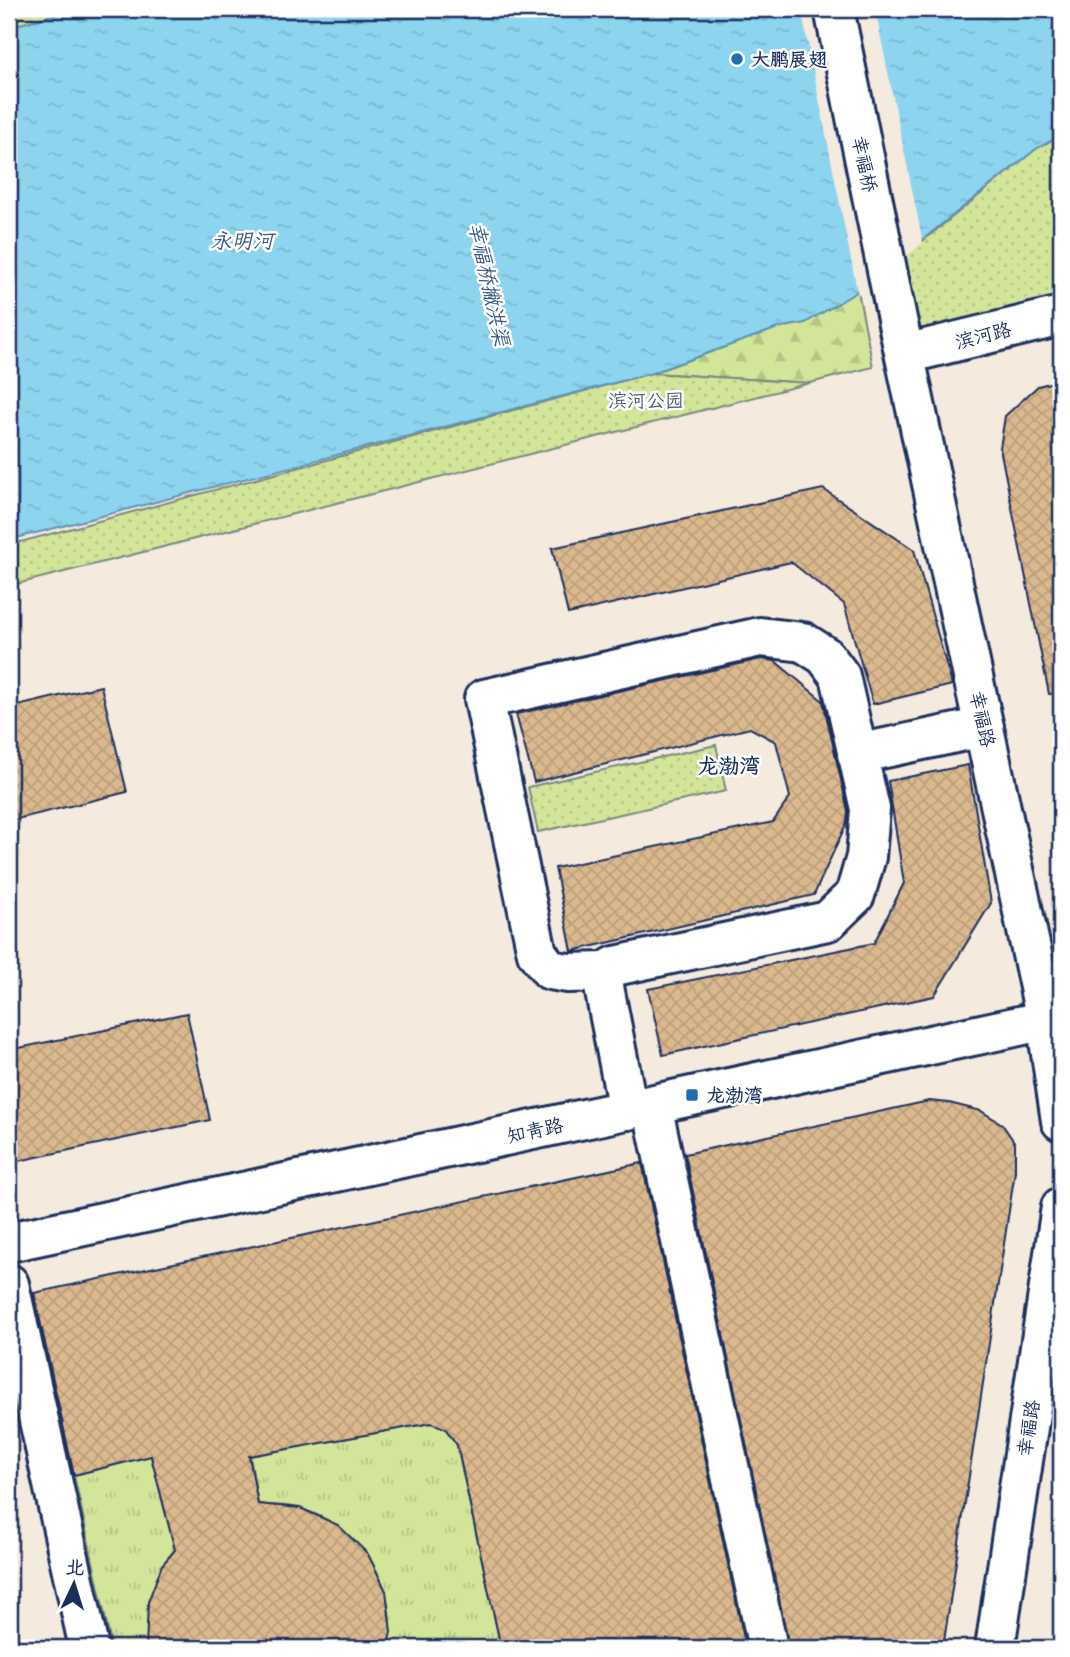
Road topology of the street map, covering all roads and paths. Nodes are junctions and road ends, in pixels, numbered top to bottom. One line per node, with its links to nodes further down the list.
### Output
1 (834, 9): 3 (main road, 幸福桥)
2 (1061, 316): 3 (main road, 滨河路)
3 (901, 336): 4 (main road, 幸福路)
4 (984, 727): 5 (main road); 7 (main road, 幸福路)
5 (857, 754): 6 (main road); 6 (main road)
6 (605, 972): 8 (main road)
7 (1053, 1019): 8 (main road, 知青路); 9 (main road, 幸福路)
8 (640, 1107): 11 (main road, 知青路); 14 (main road)
9 (1061, 1121)
10 (1061, 1207): 15 (main road, 幸福路)
11 (9, 1242)
12 (9, 1284): 13 (main road)
13 (89, 1648)
14 (768, 1648)
15 (995, 1648)

